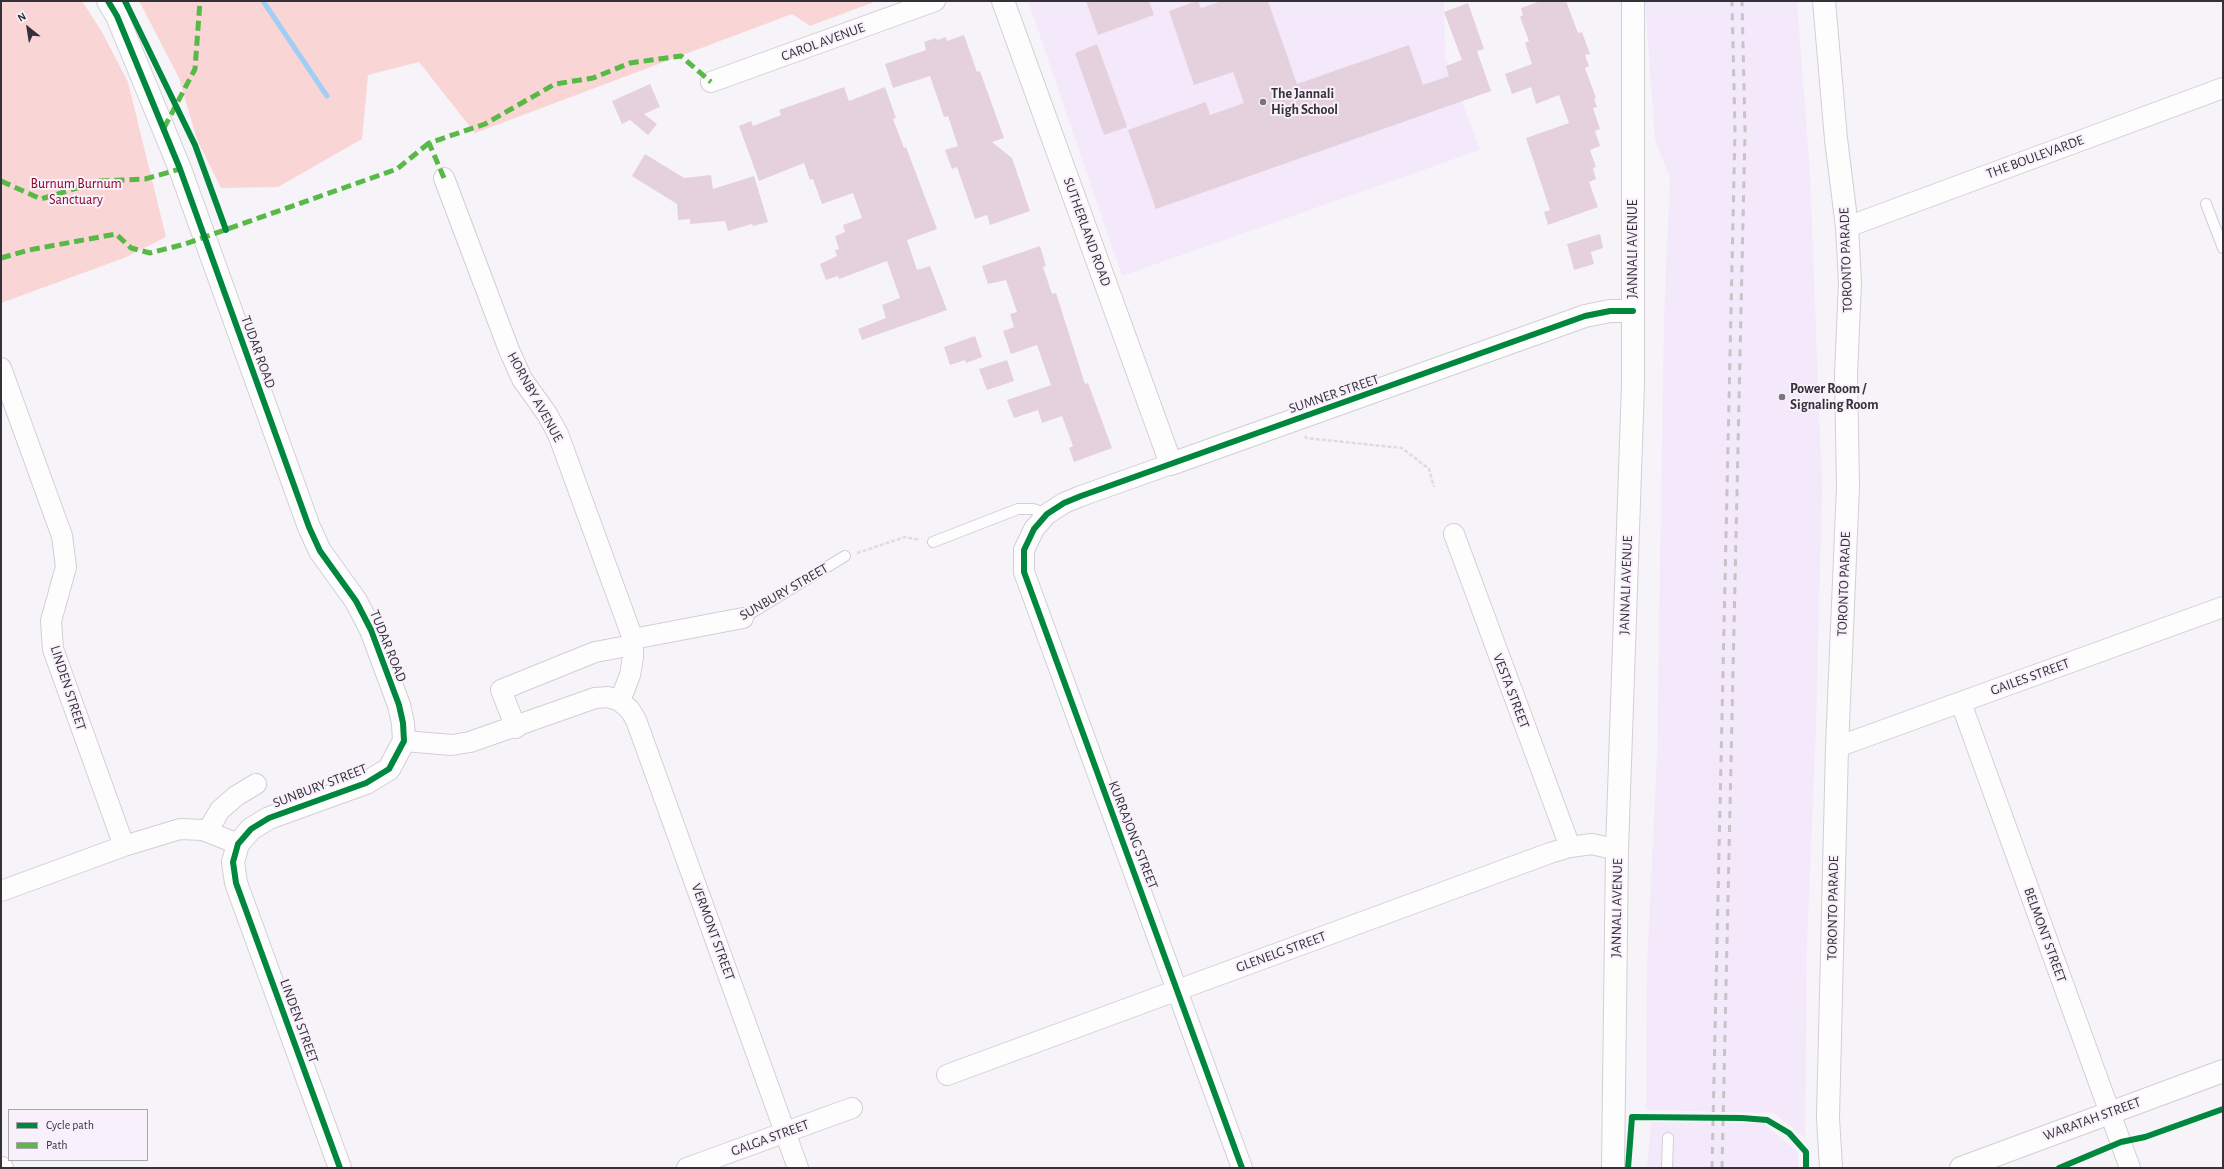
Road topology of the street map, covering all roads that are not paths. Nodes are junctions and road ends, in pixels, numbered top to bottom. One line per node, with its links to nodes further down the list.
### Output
1 (108, 1): 25 (street, TUDAR ROAD)
2 (935, 1): 6 (street, CAROL AVENUE)
3 (1003, 1): 14 (street, SUTHERLAND ROAD)
4 (1633, 1): 12 (street, JANNALI AVENUE)
5 (1824, 1): 10 (street, TORONTO PARADE)
6 (711, 82)
7 (2222, 93): 10 (street, THE BOULEVARDE)
8 (444, 178): 21 (street, HORNBY AVENUE)
9 (2206, 204): 11 (lane)
10 (1847, 227): 26 (street, TORONTO PARADE)
11 (2223, 248)
12 (1633, 311): 14 (street, SUMNER STREET); 32 (street, JANNALI AVENUE)
13 (1, 368): 30 (street, LINDEN STREET)
14 (1171, 464): 15 (street, SUMNER STREET)
15 (1047, 514): 17 (lane); 35 (street, KURRAJONG STREET)
16 (1454, 534): 31 (street, VESTA STREET)
17 (933, 542)
18 (845, 556): 20 (lane, SUNBURY STREET)
19 (2223, 607): 23 (street, GAILES STREET)
20 (743, 618): 21 (street, SUNBURY STREET)
21 (633, 642): 22 (street); 24 (street, SUNBURY STREET)
22 (620, 701): 24 (street); 40 (street, VERMONT STREET)
23 (1961, 703): 26 (street, GAILES STREET); 39 (street, BELMONT STREET)
24 (516, 728): 25 (street)
25 (404, 741): 29 (street, SUNBURY STREET)
26 (1837, 747): 48 (street, TORONTO PARADE)
27 (256, 784): 28 (street, SUNBURY STREET)
28 (207, 832): 29 (street); 30 (street)
29 (238, 844): 33 (street, SUNBURY STREET)
30 (124, 846): 34 (street)
31 (1570, 847): 32 (street, GLENELG STREET); 35 (street, GLENELG STREET)
32 (1617, 850): 46 (street, JANNALI AVENUE)
33 (236, 883): 42 (street, LINDEN STREET)
34 (1, 891)
35 (1178, 989): 37 (street, GLENELG STREET); 45 (street, KURRAJONG STREET)
36 (2223, 1071): 39 (street, WARATAH STREET)
37 (947, 1075)
38 (852, 1108): 40 (street, GALGA STREET)
39 (2110, 1113): 49 (street, WARATAH STREET); 50 (street, BELMONT STREET)
40 (785, 1132): 43 (street, GALGA STREET); 44 (street, VERMONT STREET)
41 (1668, 1138): 47 (lane)
42 (340, 1168)
43 (687, 1168)
44 (798, 1168)
45 (1242, 1168)
46 (1613, 1168)
47 (1667, 1168)
48 (1830, 1168)
49 (1961, 1168)
50 (2130, 1168)

